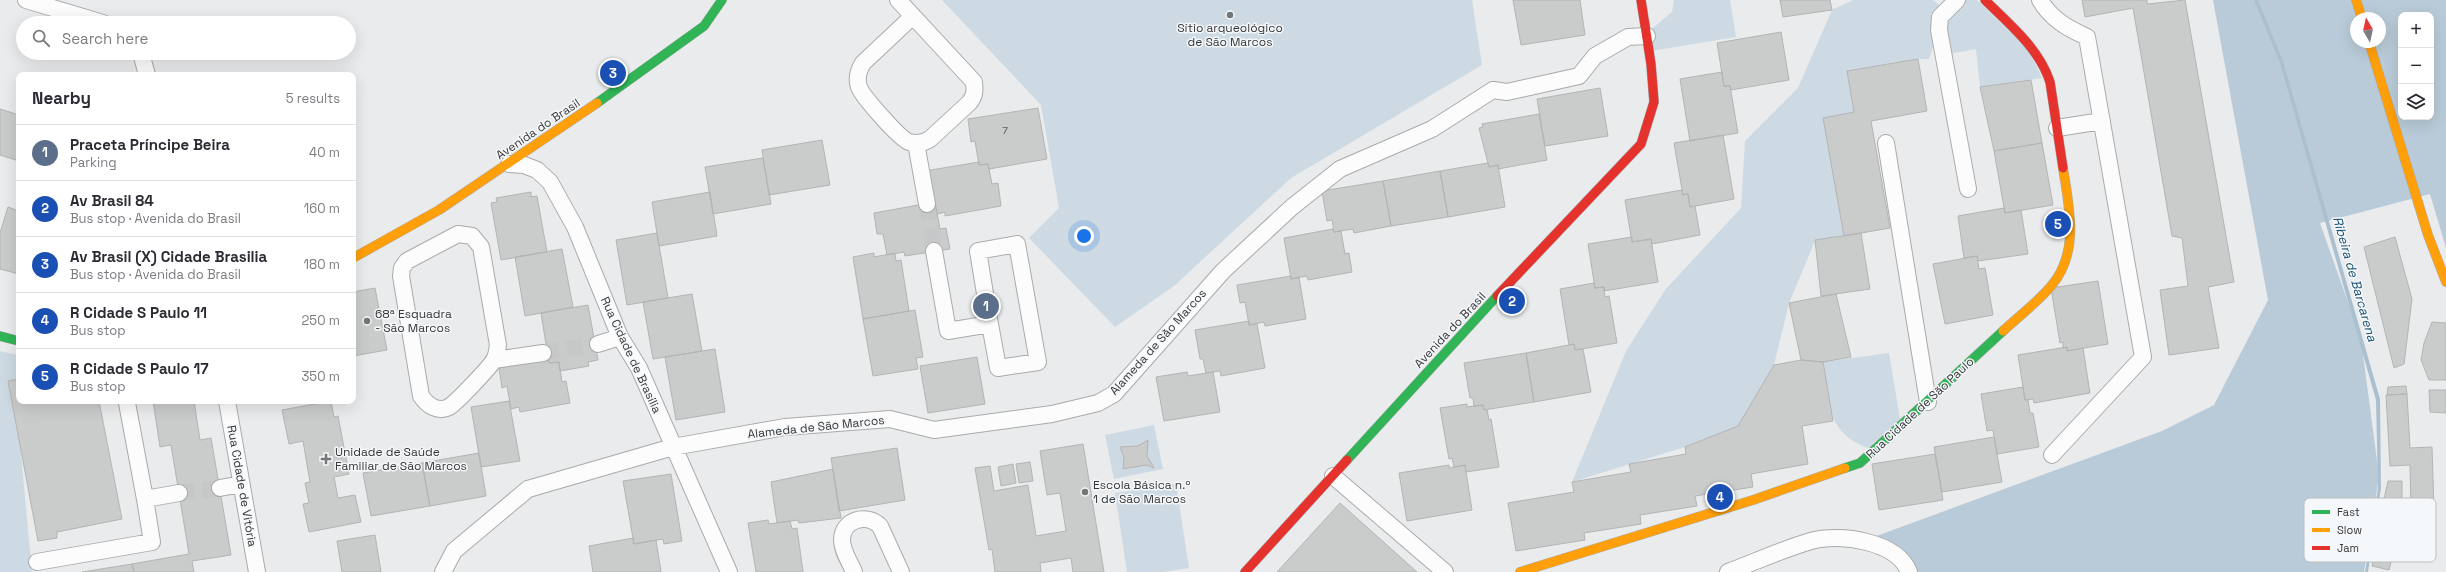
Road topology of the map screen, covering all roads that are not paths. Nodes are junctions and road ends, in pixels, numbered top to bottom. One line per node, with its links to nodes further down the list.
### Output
1 (26, 0): 10 (street)
2 (722, 0): 20 (street, Avenida do Brasil)
3 (898, 0): 11 (street)
4 (1641, 0): 12 (street, Avenida do Brasil)
5 (1957, 0): 21 (street)
6 (1985, 0): 17 (street, Rua Cidade de São Paulo)
7 (2040, 0): 16 (street)
8 (2356, 0): 9 (street)
9 (2360, 12)
10 (80, 16)
11 (913, 16): 18 (street); 18 (street)
12 (1647, 36): 36 (street, Alameda de São Marcos); 38 (street, Avenida do Brasil)
13 (2371, 48): 25 (street)
14 (144, 60): 15 (street)
15 (146, 72)
16 (2102, 121): 17 (street); 37 (street)
17 (2057, 128): 33 (street, Rua Cidade de São Paulo)
18 (916, 143): 22 (street)
19 (1886, 143): 33 (street)
20 (509, 164): 24 (street, Avenida do Brasil); 28 (street, Rua Cidade de Brasília)
21 (1968, 189)
22 (926, 204)
23 (934, 251): 26 (street)
24 (356, 256)
25 (2446, 282)
26 (990, 324): 26 (street)
27 (0, 336): 29 (street)
28 (620, 337): 30 (street); 36 (street, Rua Cidade de Brasília)
29 (16, 340)
30 (598, 344)
31 (543, 353): 32 (street)
32 (494, 360): 32 (street)
33 (1928, 402): 52 (street, Rua Cidade de São Paulo)
34 (128, 404): 42 (street)
35 (228, 404): 39 (street, Rua Cidade de Vitória)
36 (672, 447): 46 (street, Alameda de São Marcos); 47 (street, Rua Cidade de Brasília)
37 (2052, 455)
38 (1333, 476): 50 (street, Avenida do Brasil); 51 (street)
39 (241, 484): 40 (street); 45 (street, Rua Cidade de Vitória)
40 (220, 488)
41 (179, 493): 42 (street)
42 (145, 499): 43 (street)
43 (37, 562)
44 (1906, 566): 53 (street); 54 (street)
45 (257, 572)
46 (443, 572)
47 (729, 572)
48 (854, 572): 49 (street)
49 (901, 572)
50 (1245, 572)
51 (1445, 572)
52 (1520, 572)
53 (1728, 572)
54 (1919, 572)

